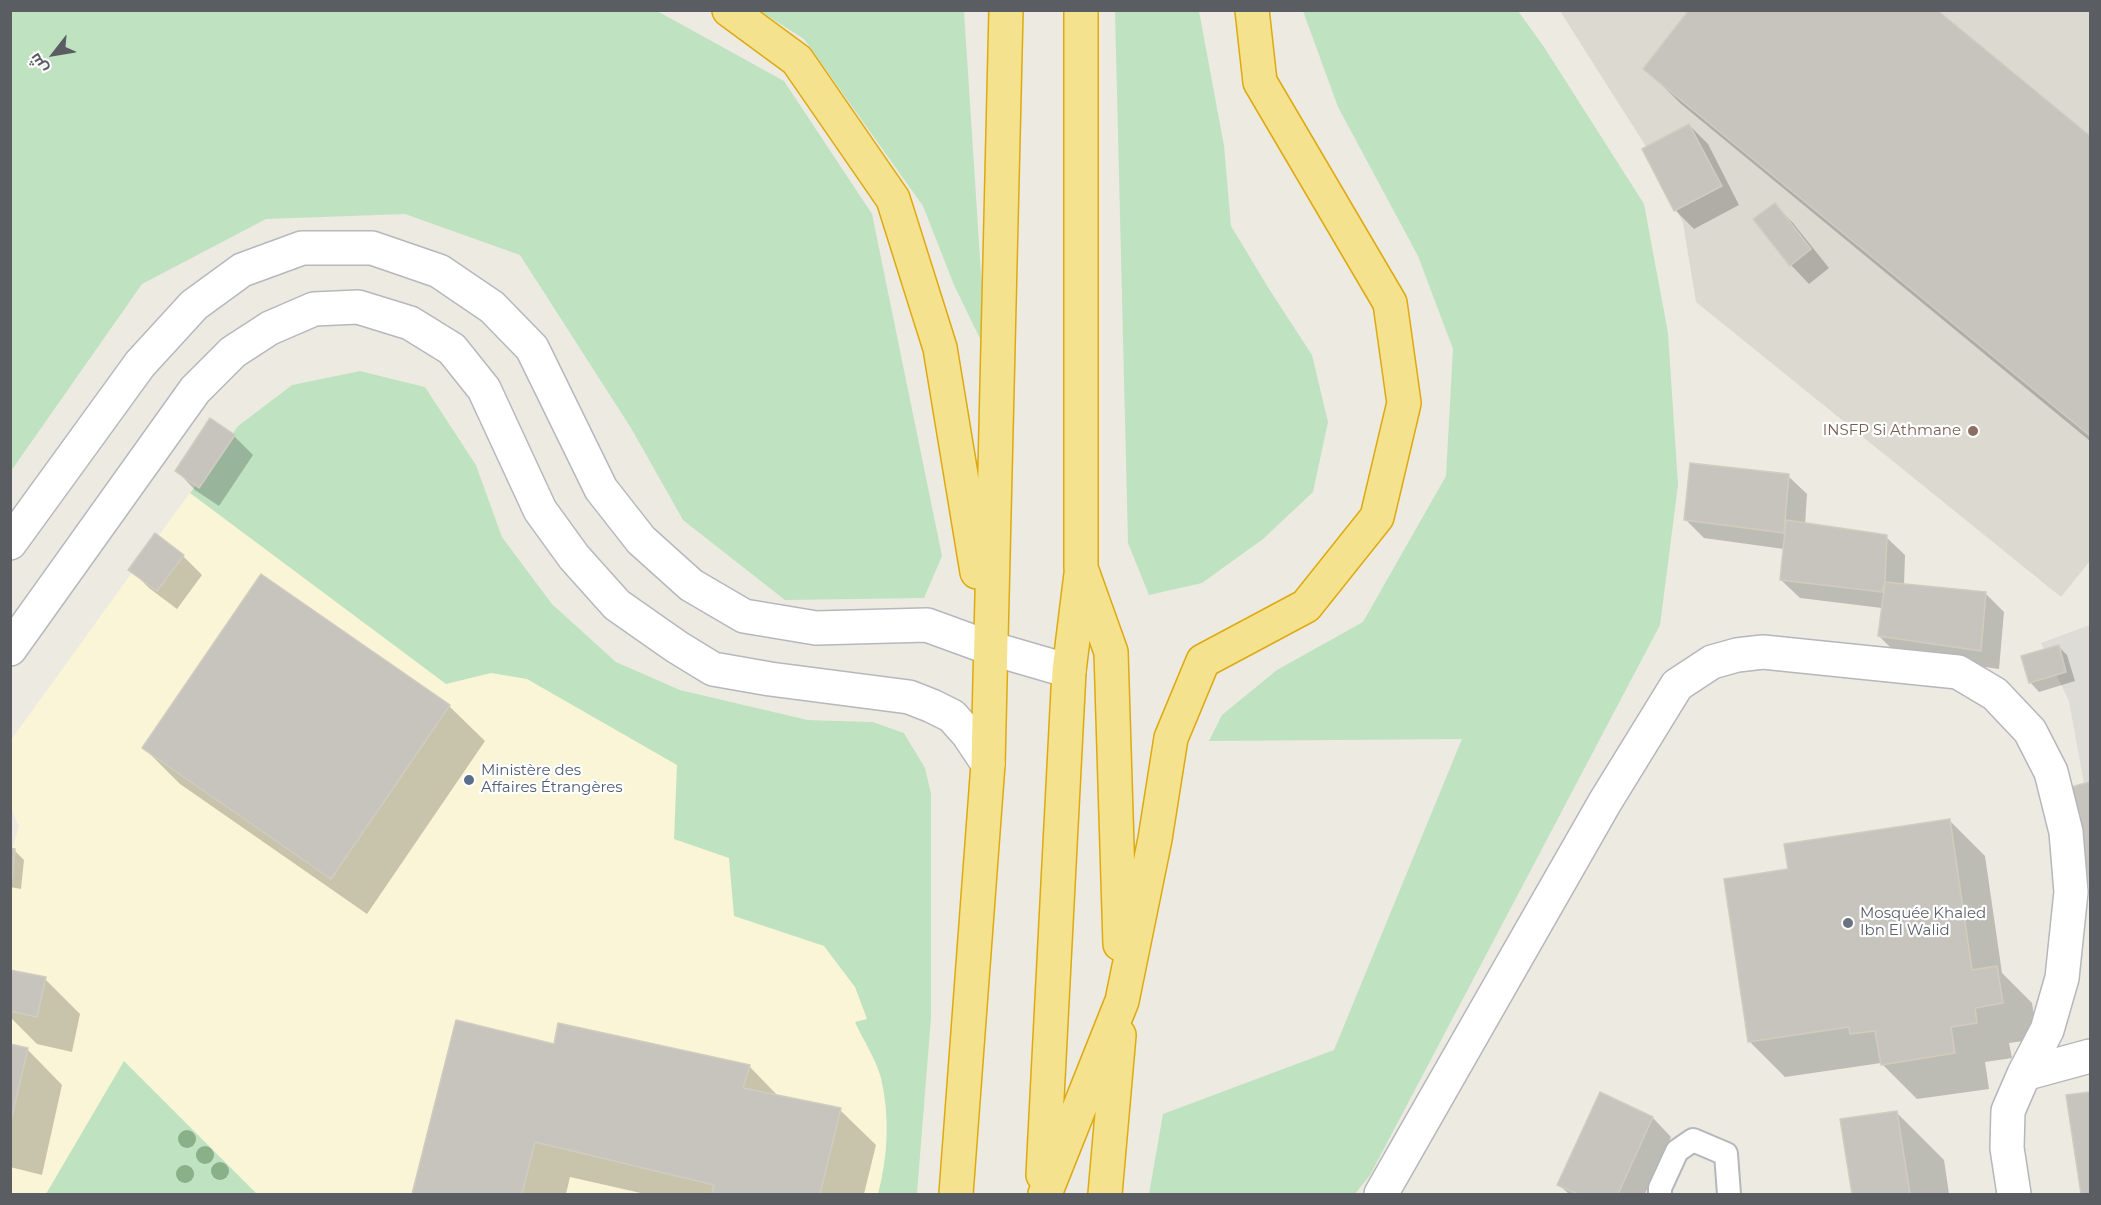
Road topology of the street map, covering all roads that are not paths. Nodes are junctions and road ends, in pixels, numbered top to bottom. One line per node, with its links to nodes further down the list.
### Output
1 (729, 10): 7 (highway)
2 (1006, 10): 7 (highway)
3 (1081, 10): 6 (highway)
4 (1252, 10): 11 (highway)
5 (10, 543): 7 (street)
6 (1081, 568): 9 (highway); 11 (highway)
7 (990, 648): 9 (street); 10 (highway)
8 (10, 649): 10 (street)
9 (1069, 671): 15 (highway)
10 (988, 764): 14 (highway)
11 (1122, 1001): 15 (highway); 16 (highway)
12 (2091, 1056): 13 (street)
13 (2024, 1074): 17 (street); 20 (street)
14 (956, 1194)
15 (1044, 1194)
16 (1106, 1194)
17 (1381, 1194)
18 (1660, 1194): 19 (lane)
19 (1729, 1194)
20 (2014, 1194)

